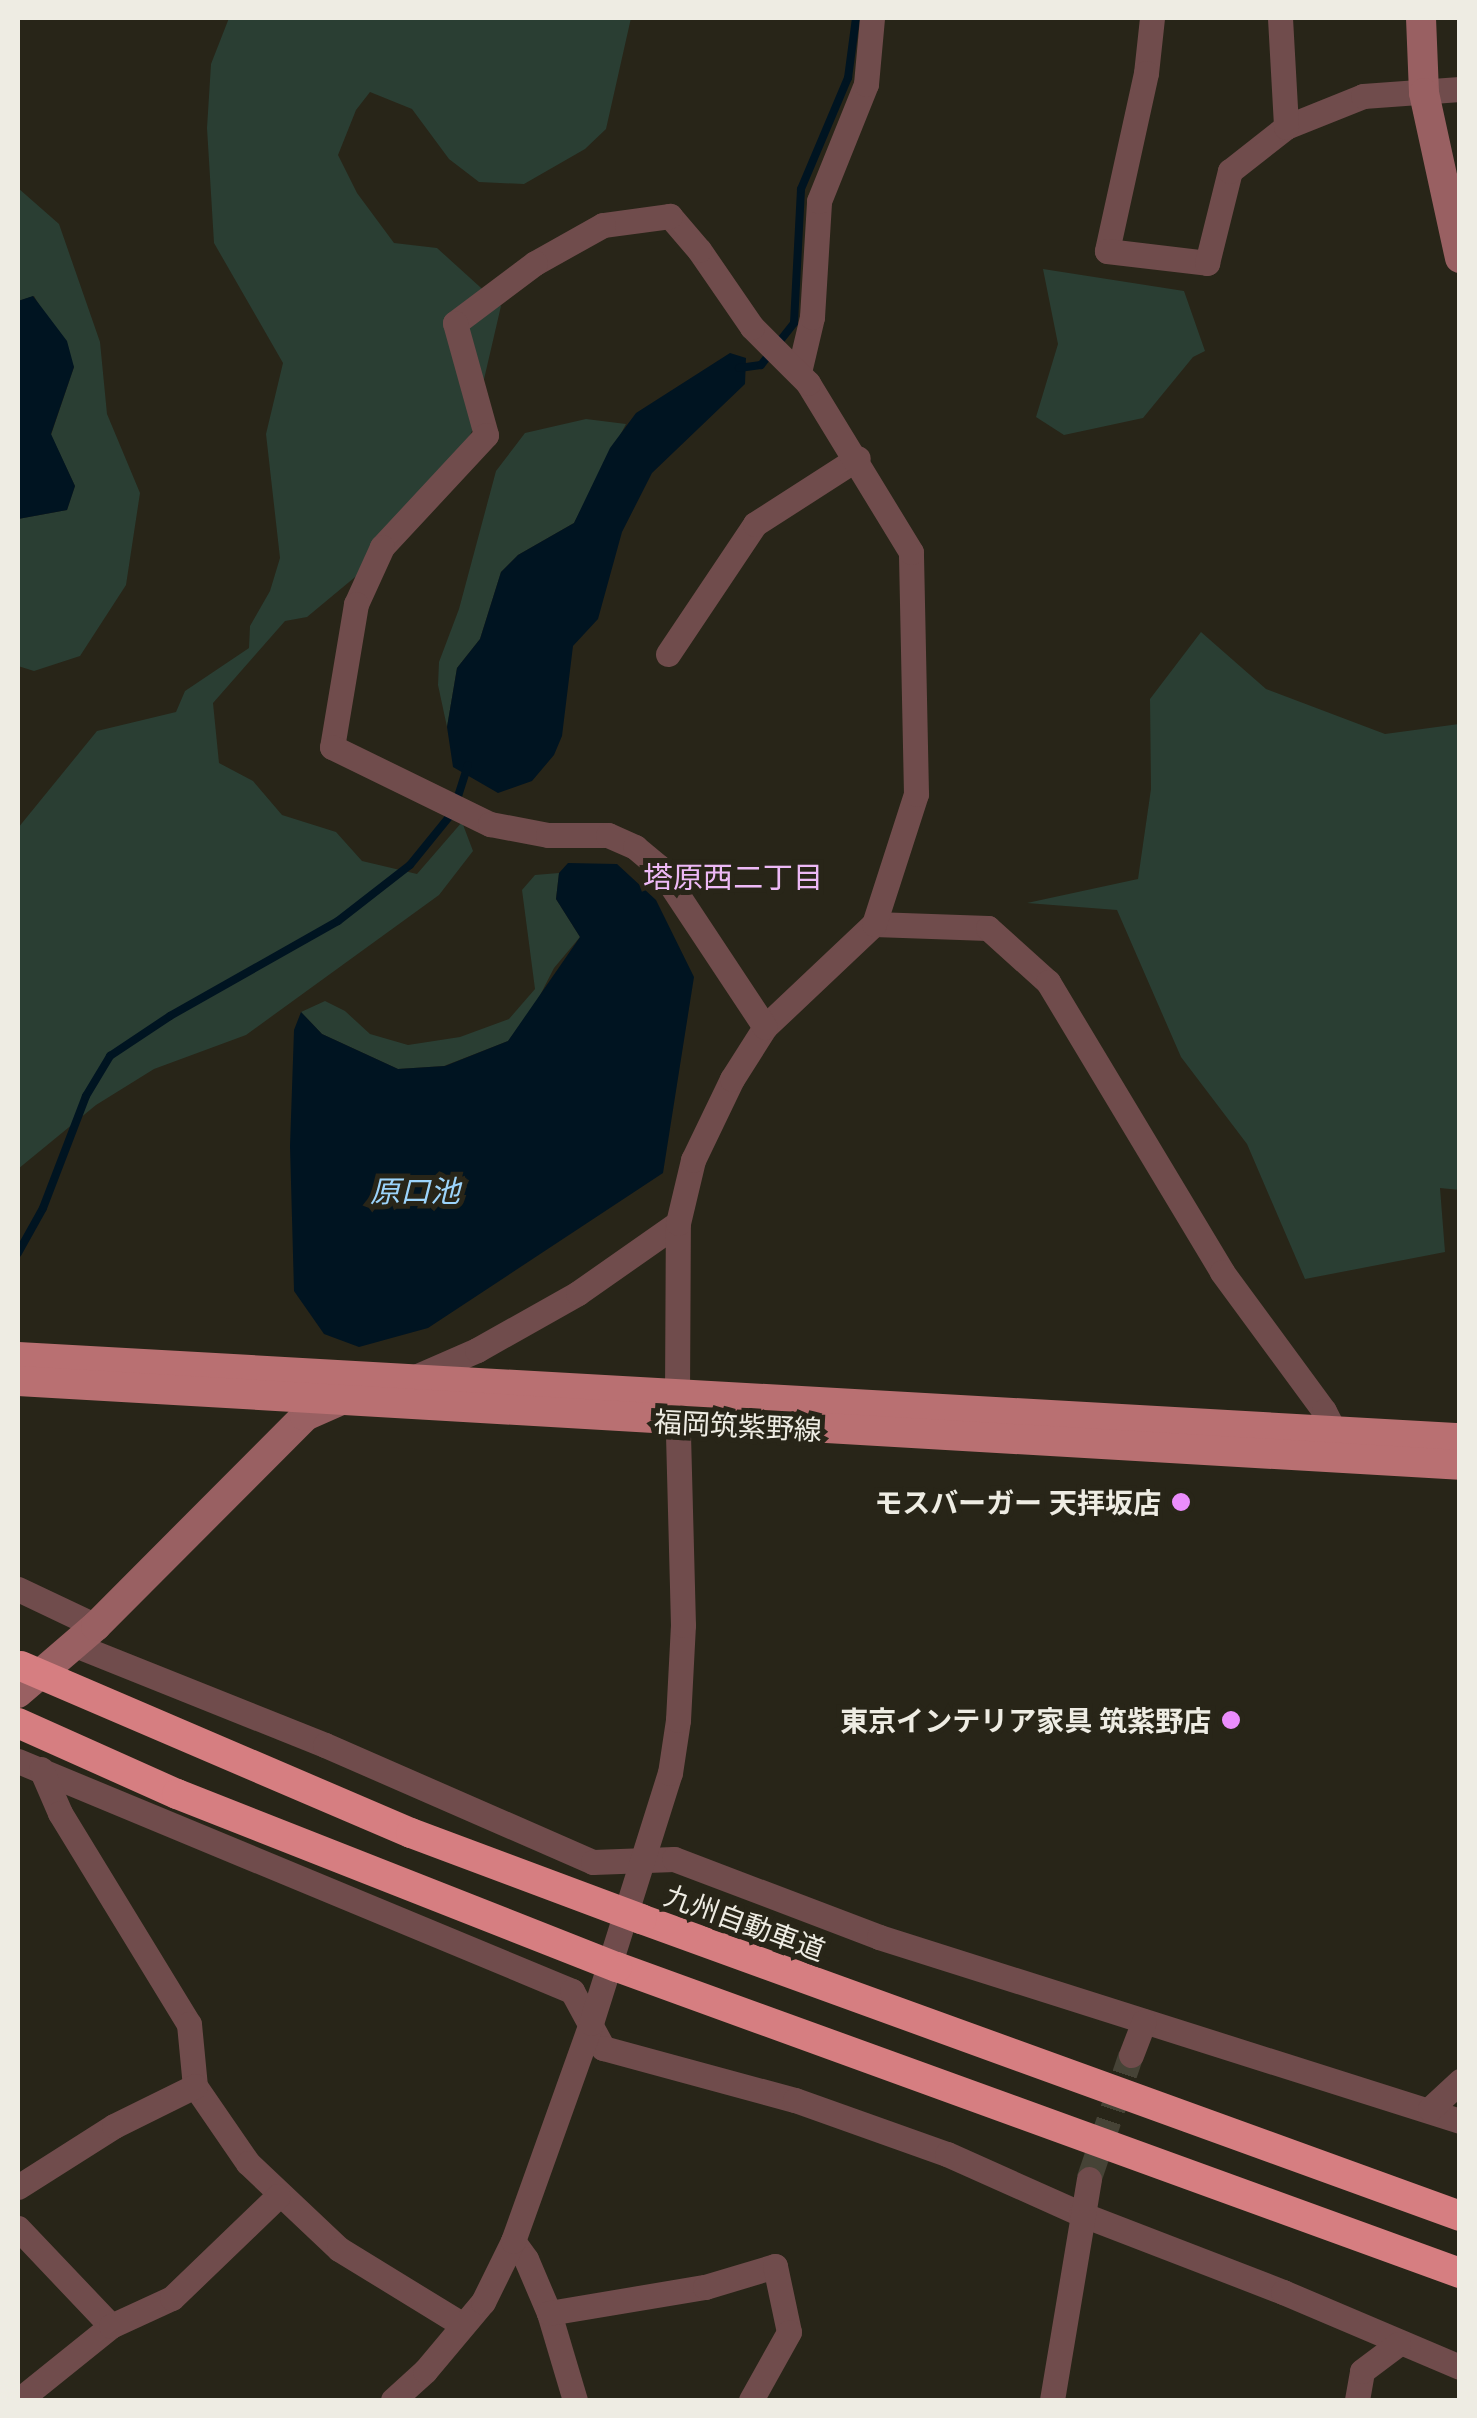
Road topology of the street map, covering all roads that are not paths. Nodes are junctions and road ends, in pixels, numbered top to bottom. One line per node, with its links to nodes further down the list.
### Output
1 (872, 18): 9 (street)
2 (1152, 18): 7 (street)
3 (1280, 18): 7 (street)
4 (1421, 18): 6 (street)
5 (1460, 89): 6 (street)
6 (1424, 93): 7 (street); 8 (street)
7 (1286, 127)
8 (1460, 258)
9 (799, 372): 10 (street); 13 (street)
10 (858, 458): 11 (street); 12 (street)
11 (668, 654)
12 (874, 924): 13 (street); 20 (street)
13 (766, 1027): 14 (street)
14 (678, 1223): 16 (street); 19 (street)
15 (18, 1358): 16 (main road, 福岡筑紫野線)
16 (413, 1378): 18 (street); 19 (main road, 福岡筑紫野線)
17 (18, 1382): 18 (main road, 福岡筑紫野線)
18 (341, 1398): 19 (main road, 福岡筑紫野線); 24 (street)
19 (677, 1409): 20 (main road, 福岡筑紫野線); 22 (main road, 福岡筑紫野線); 28 (street)
20 (1336, 1433): 21 (main road, 福岡筑紫野線)
21 (1460, 1438)
22 (1460, 1465)
23 (18, 1588): 24 (street)
24 (85, 1636): 25 (street); 28 (street)
25 (19, 1675): 40 (highway, 九州自動車道, bridge)
26 (18, 1723): 43 (highway, bridge)
27 (29, 1765): 30 (street); 33 (street)
28 (643, 1859): 29 (street); 30 (street)
29 (1144, 2020): 31 (street); 34 (street)
30 (591, 2023): 39 (street); 42 (street)
31 (1131, 2055)
32 (1460, 2081): 34 (street)
33 (195, 2086): 37 (street); 38 (street)
34 (1430, 2109): 35 (street)
35 (1460, 2121)
36 (1089, 2179): 39 (street)
37 (18, 2188)
38 (278, 2196): 45 (street); 46 (street)
39 (1080, 2214): 47 (street); 53 (street)
40 (1460, 2216)
41 (18, 2228): 46 (street)
42 (513, 2241): 44 (street); 45 (street)
43 (1460, 2273)
44 (549, 2312): 51 (street); 52 (street)
45 (463, 2325): 50 (street)
46 (111, 2326): 49 (street)
47 (1398, 2344): 48 (street); 54 (street)
48 (1460, 2367)
49 (19, 2400)
50 (393, 2400)
51 (575, 2400)
52 (751, 2400)
53 (1052, 2400)
54 (1357, 2400)

